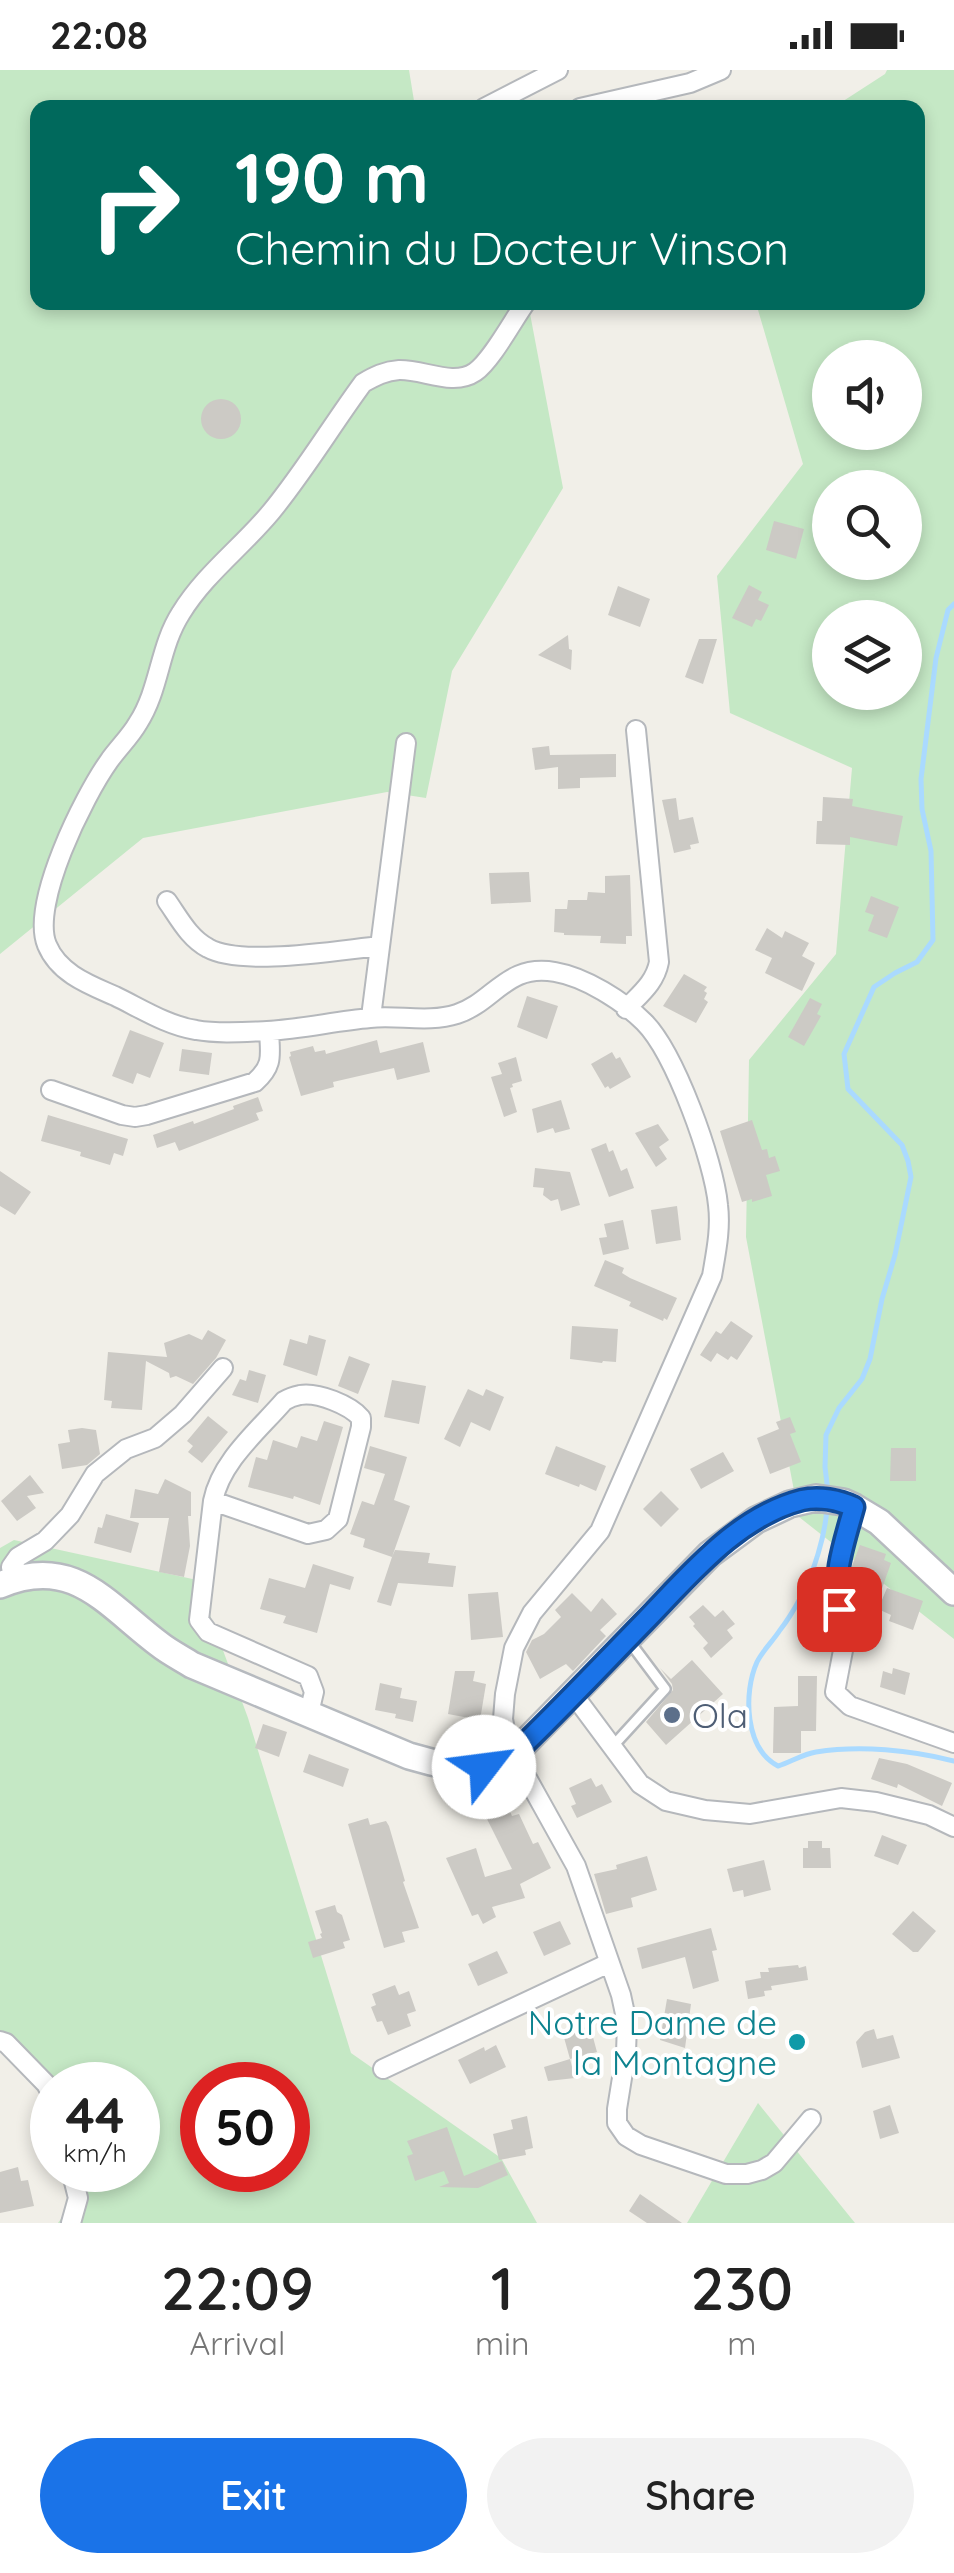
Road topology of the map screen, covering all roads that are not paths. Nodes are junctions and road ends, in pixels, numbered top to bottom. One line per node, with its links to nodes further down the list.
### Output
1 (558, 70): 3 (street)
2 (721, 70): 4 (street)
3 (500, 100)
4 (615, 100)
5 (521, 310): 12 (street)
6 (636, 730): 10 (street)
7 (406, 743): 9 (street)
8 (167, 900): 9 (street)
9 (380, 946): 11 (street)
10 (626, 1009): 11 (street); 24 (street)
11 (371, 1018): 12 (street)
12 (269, 1031): 13 (street)
13 (51, 1090)
14 (223, 1368): 17 (street)
15 (212, 1500): 15 (street); 21 (street)
16 (848, 1505): 18 (main road); 19 (main road); 22 (street)
17 (7, 1582): 21 (main road)
18 (954, 1592)
19 (627, 1639): 20 (main road); 23 (lane)
20 (573, 1694): 23 (street); 24 (main road)
21 (309, 1713): 24 (main road)
22 (954, 1743)
23 (612, 1747): 25 (street)
24 (514, 1754): 26 (street)
25 (954, 1827)
26 (608, 1963): 29 (street); 30 (street)
27 (0, 2041): 28 (street)
28 (30, 2068)
29 (383, 2070)
30 (811, 2118)
31 (76, 2192): 32 (street)
32 (71, 2223)

